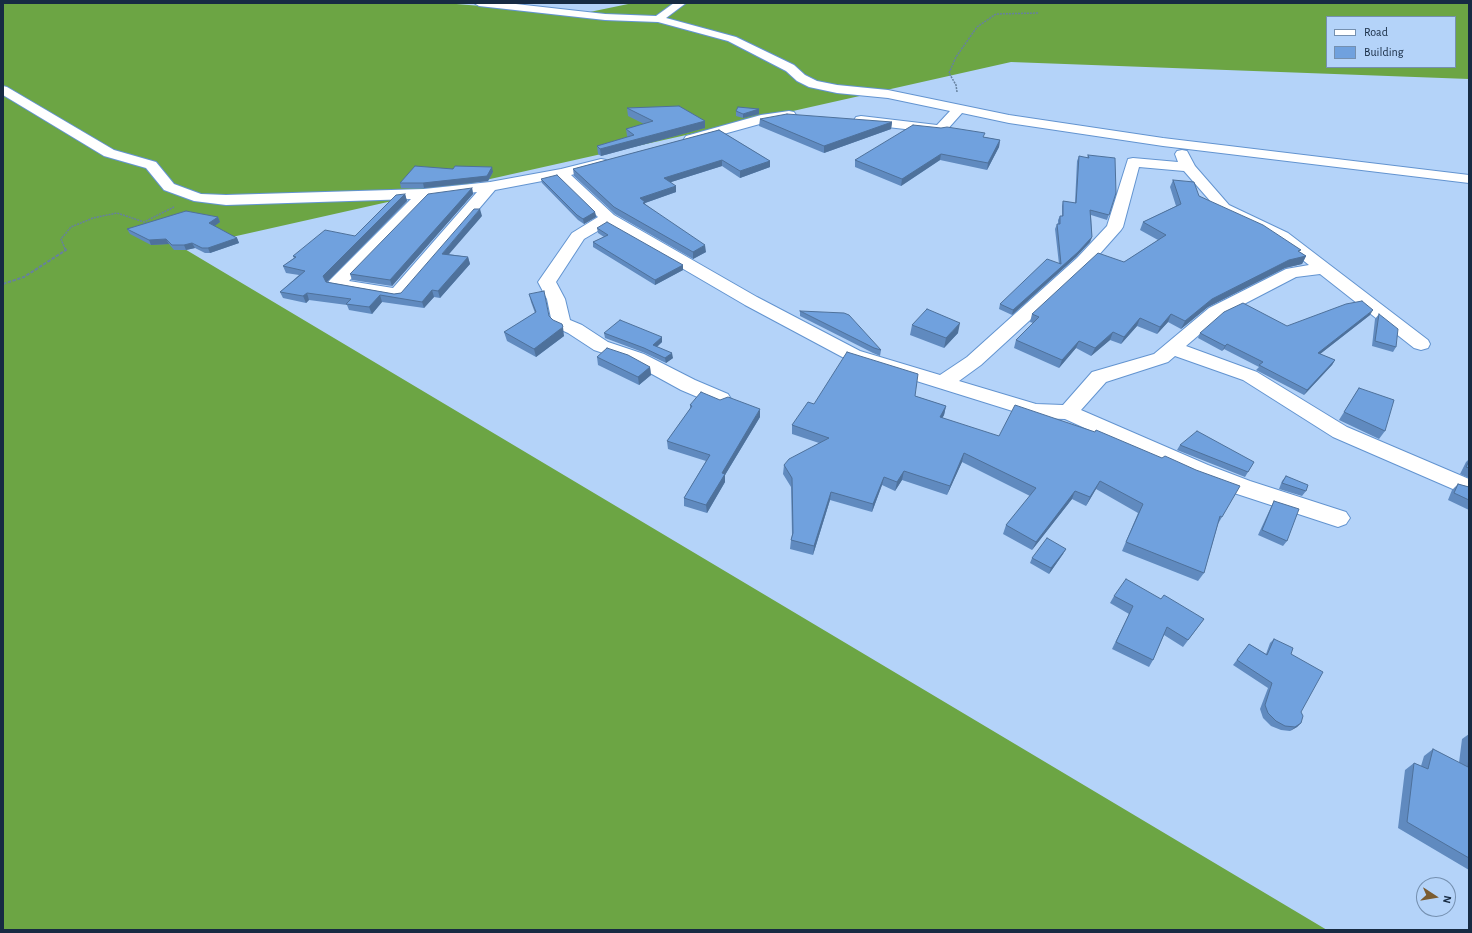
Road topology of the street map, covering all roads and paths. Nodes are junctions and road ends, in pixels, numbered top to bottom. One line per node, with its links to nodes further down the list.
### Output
1 (479, 3): 4 (street)
2 (681, 3): 4 (street)
3 (1039, 13): 6 (path)
4 (658, 19): 6 (street)
5 (3, 90): 17 (street)
6 (959, 109): 8 (street); 10 (street)
7 (807, 116): 9 (street)
8 (842, 118)
9 (677, 143)
10 (1177, 144): 12 (street); 14 (street)
11 (619, 158): 13 (street)
12 (1188, 167): 19 (street); 23 (street)
13 (561, 174): 15 (street); 18 (street)
14 (1469, 179)
15 (490, 186): 16 (street); 16 (street)
16 (424, 194): 17 (street)
17 (194, 197): 20 (path)
18 (608, 218): 23 (street); 24 (street)
19 (1324, 268): 21 (street); 22 (street)
20 (3, 284)
21 (1421, 344)
22 (1172, 348): 25 (street); 26 (street)
23 (943, 382): 25 (street)
24 (721, 399)
25 (1068, 412): 27 (street)
26 (1469, 488)
27 (1338, 518)

